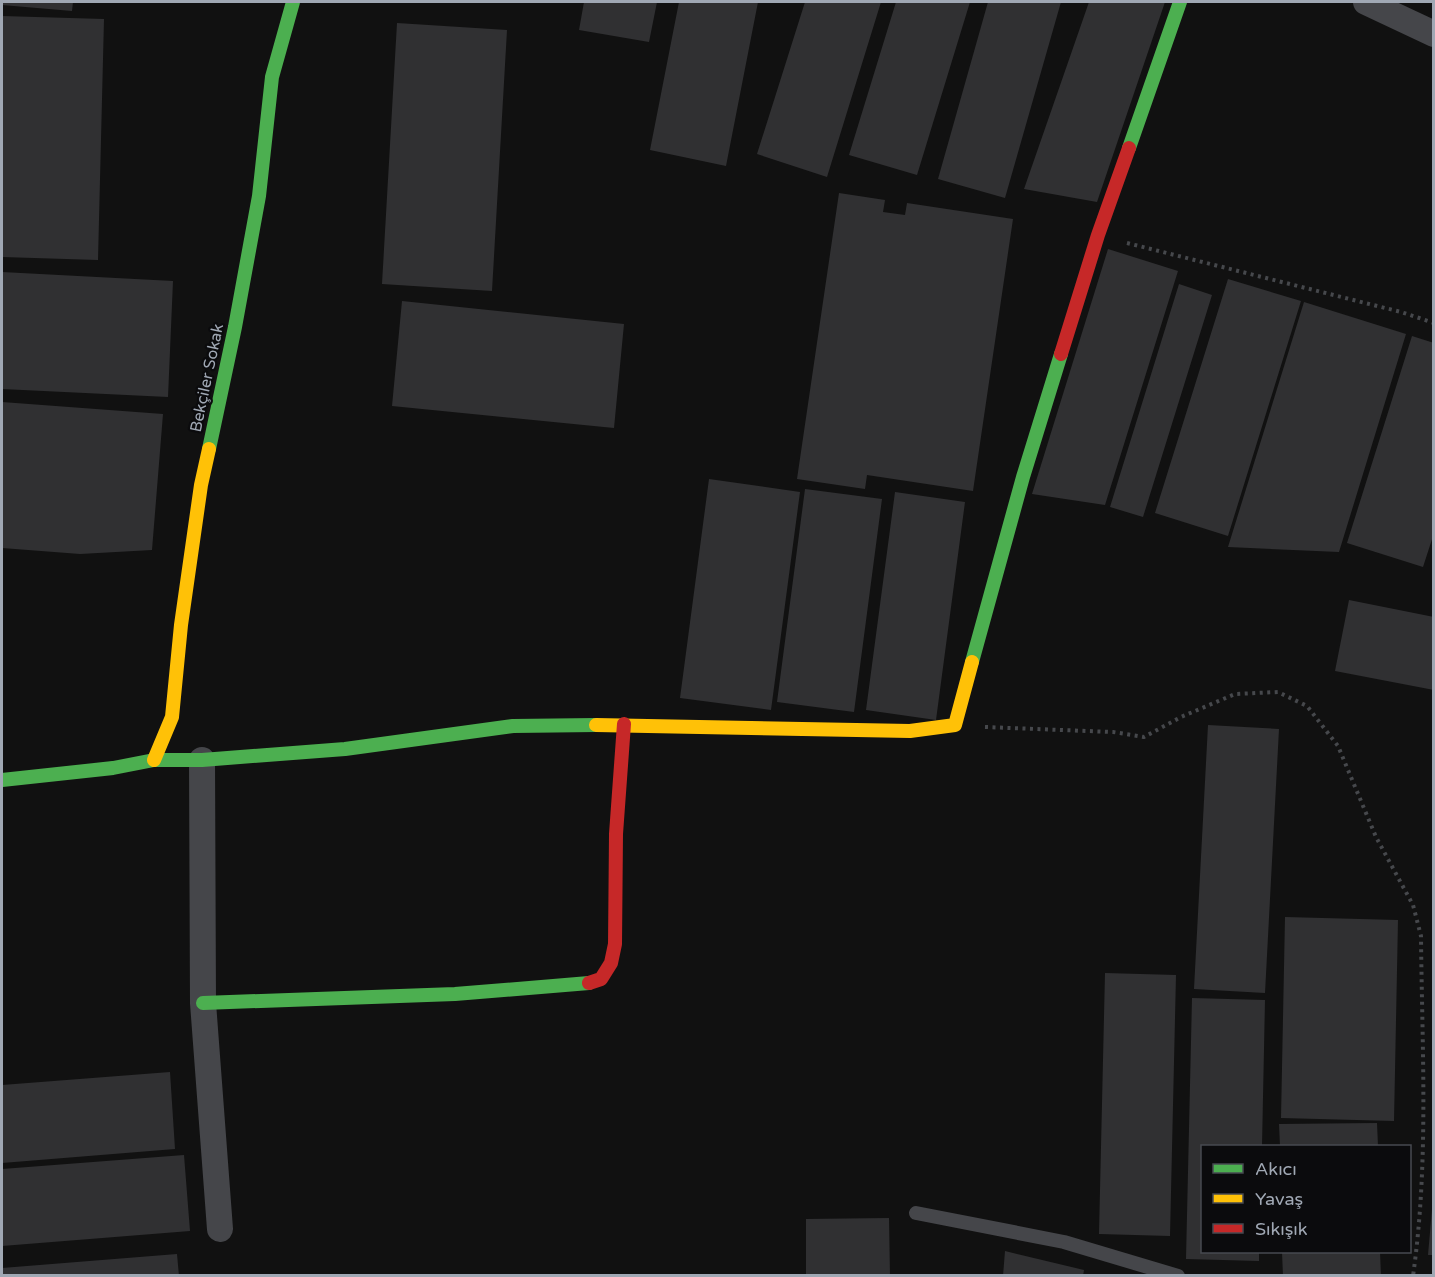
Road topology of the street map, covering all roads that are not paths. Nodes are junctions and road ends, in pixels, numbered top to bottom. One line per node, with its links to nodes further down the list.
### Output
1 (293, 2): 6 (street, Bekçiler Sokak)
2 (1180, 2): 5 (street)
3 (1366, 2): 4 (street)
4 (1434, 34)
5 (624, 724): 7 (street); 9 (street)
6 (154, 760): 7 (street); 8 (street)
7 (201, 760): 9 (street)
8 (2, 780)
9 (203, 1003): 11 (street)
10 (916, 1213): 12 (lane)
11 (220, 1229)
12 (1178, 1275)

